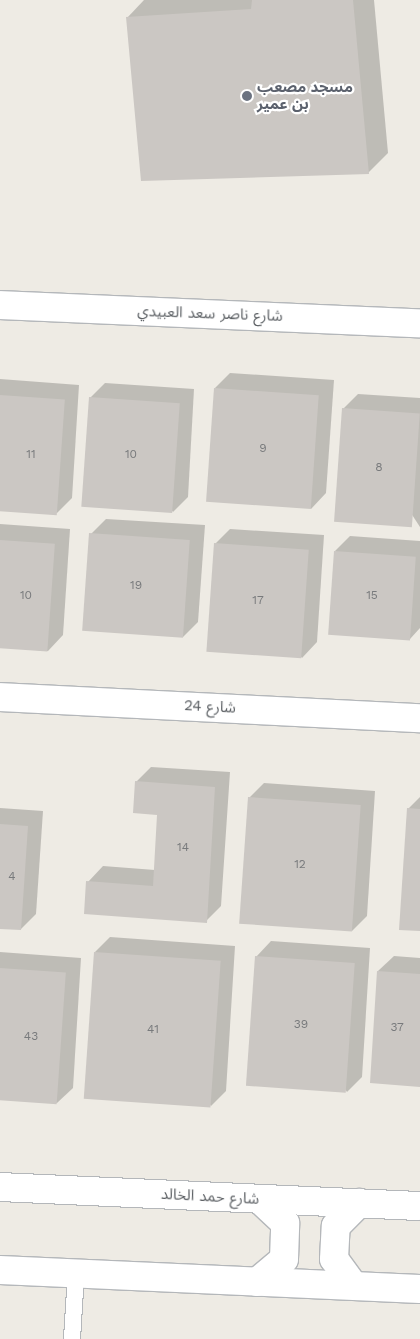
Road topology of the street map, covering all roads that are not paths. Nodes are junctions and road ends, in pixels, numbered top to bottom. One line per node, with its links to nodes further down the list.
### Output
1 (0, 305): 2 (street, شارع ناصر سعد العبيدي)
2 (420, 323)
3 (0, 697): 4 (street, شارع 24)
4 (420, 718)
5 (0, 1187): 6 (street, شارع حمد الخالد)
6 (259, 1199): 7 (street, شارع حمد الخالد); 11 (street)
7 (359, 1203): 8 (street, شارع حمد الخالد); 12 (street)
8 (420, 1206)
9 (0, 1270): 10 (street)
10 (76, 1274): 11 (street); 14 (lane)
11 (258, 1282): 12 (street)
12 (353, 1285): 13 (street)
13 (420, 1289)
14 (72, 1339)

